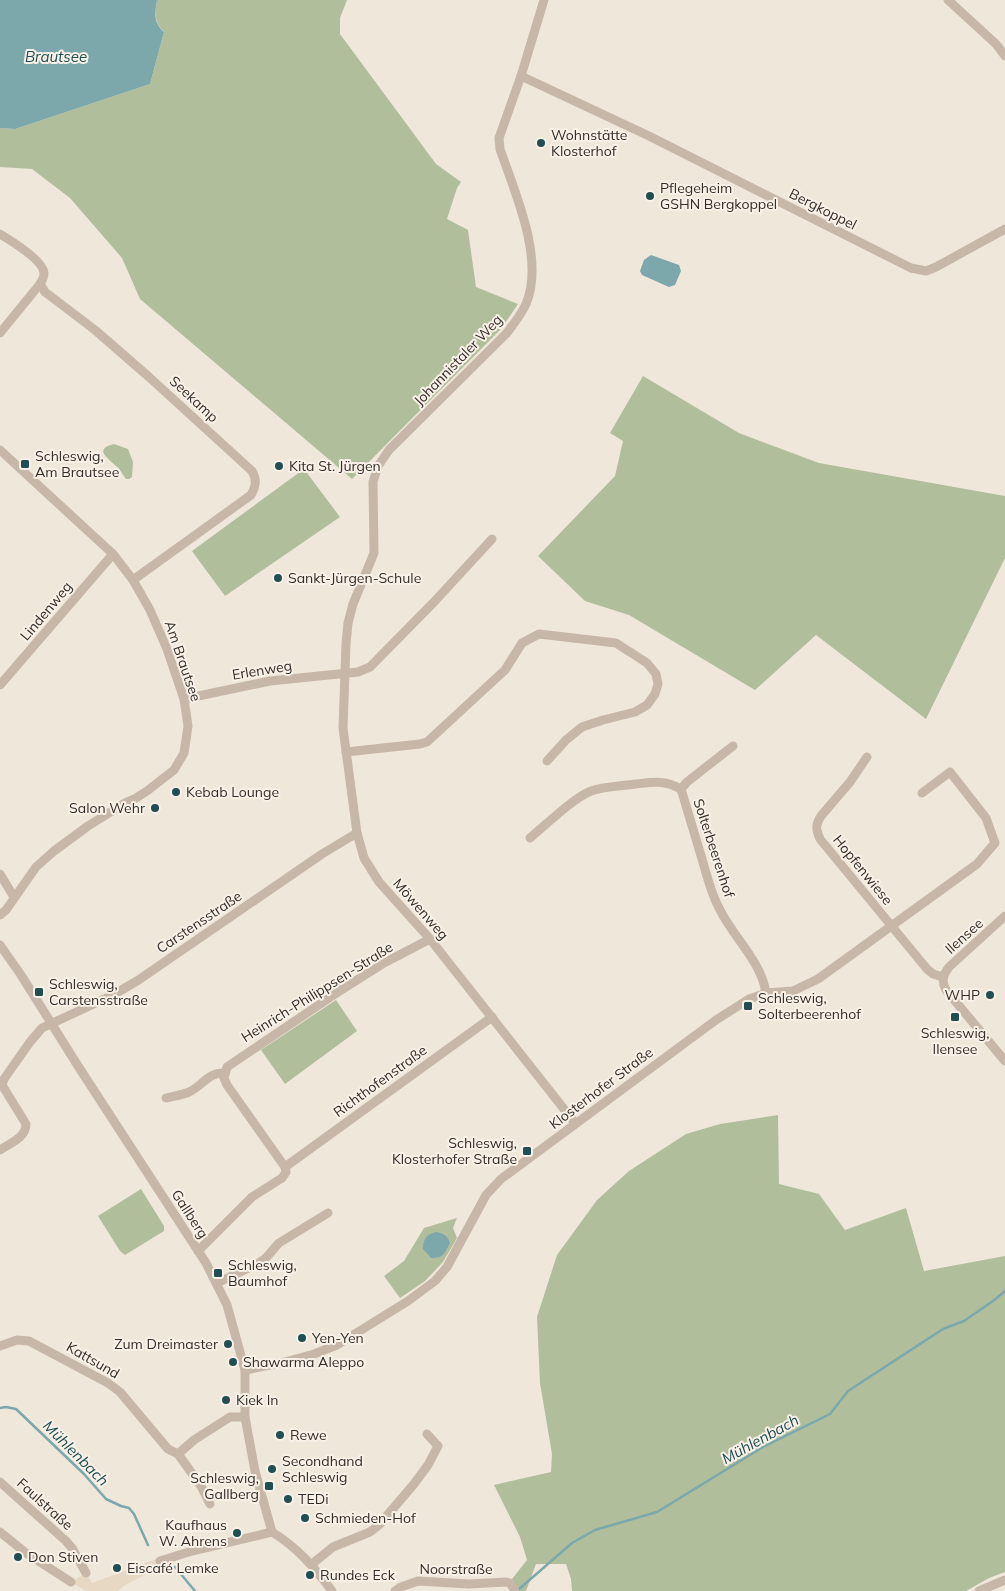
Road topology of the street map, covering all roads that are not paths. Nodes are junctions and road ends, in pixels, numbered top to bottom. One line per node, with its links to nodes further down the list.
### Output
1 (544, 0): 4 (street, Johannistaler Weg)
2 (948, 0): 3 (street)
3 (1005, 56)
4 (520, 76): 5 (street, Bergkoppel); 13 (street, Johannistaler Weg)
5 (1005, 230)
6 (0, 234): 7 (street)
7 (40, 284): 8 (street); 12 (street, Seekamp)
8 (0, 333)
9 (0, 450): 11 (street, Am Brautsee)
10 (492, 539): 13 (street, Erlenweg)
11 (113, 554): 12 (street, Am Brautsee); 14 (street, Lindenweg)
12 (133, 580): 15 (street, Am Brautsee)
13 (346, 673): 15 (street, Erlenweg); 17 (street, Möwenweg)
14 (0, 686)
15 (184, 699): 25 (street, Am Brautsee)
16 (733, 746): 20 (street, Solterbeerenhof)
17 (346, 752): 19 (street); 22 (street, Möwenweg)
18 (868, 757): 28 (street, Hopfenwiese)
19 (547, 761)
20 (681, 789): 23 (street, Solterbeerenhof); 32 (street, Solterbeerenhof)
21 (922, 793): 28 (street, Klosterhofer Straße)
22 (357, 833): 29 (street, Möwenweg); 34 (street, Carstensstraße)
23 (530, 838)
24 (0, 874): 25 (street)
25 (14, 897): 26 (street, Am Brautsee)
26 (0, 915)
27 (1005, 916): 31 (street, Ilensee)
28 (891, 926): 31 (street); 32 (street, Klosterhofer Straße)
29 (430, 940): 33 (street, Möwenweg); 36 (street, Heinrich-Philippsen-Straße)
30 (0, 945): 34 (street, Gallberg)
31 (943, 977): 35 (street)
32 (766, 993): 39 (street, Klosterhofer Straße)
33 (492, 1017): 39 (street, Möwenweg); 41 (street, Richthofenstraße)
34 (52, 1025): 37 (street, Carstensstraße); 43 (street, Gallberg)
35 (1005, 1061)
36 (224, 1073): 38 (street, Heinrich-Philippsen-Straße); 41 (street)
37 (1, 1085): 40 (street)
38 (166, 1098)
39 (575, 1123): 46 (street, Klosterhofer Straße)
40 (0, 1150)
41 (285, 1167): 43 (street)
42 (328, 1213): 44 (street)
43 (198, 1251): 44 (street, Gallberg)
44 (217, 1284): 46 (street, Gallberg)
45 (0, 1346): 49 (street, Kattsund)
46 (245, 1370): 47 (street, Gallberg)
47 (245, 1417): 49 (street); 53 (street, Gallberg)
48 (427, 1434): 55 (street)
49 (178, 1454): 51 (street, Kattsund)
50 (0, 1482): 56 (street, Faulstraße)
51 (210, 1504)
52 (0, 1532): 58 (street)
53 (272, 1532): 54 (street); 55 (street)
54 (160, 1561)
55 (312, 1564): 60 (street)
56 (86, 1573)
57 (1005, 1580): 62 (street)
58 (71, 1582)
59 (514, 1589): 61 (street, Noorstraße)
60 (332, 1591)
61 (396, 1591)
62 (979, 1591)

